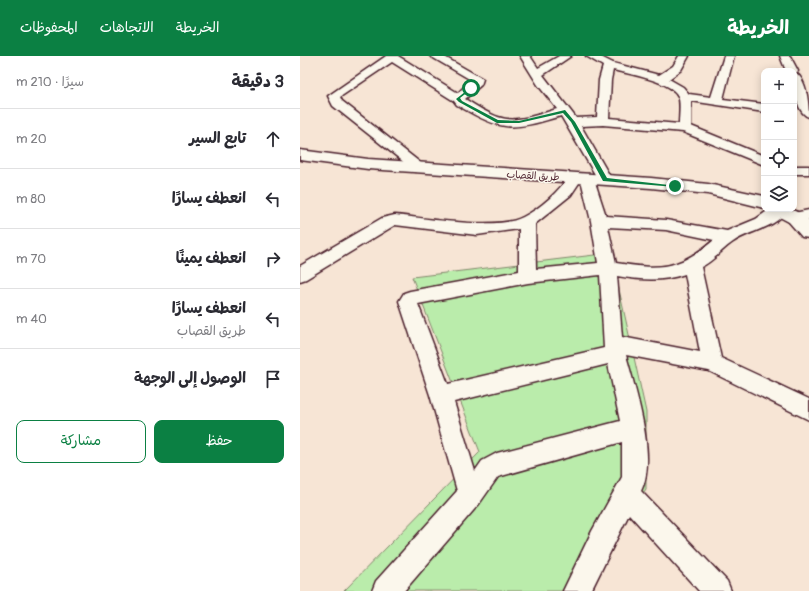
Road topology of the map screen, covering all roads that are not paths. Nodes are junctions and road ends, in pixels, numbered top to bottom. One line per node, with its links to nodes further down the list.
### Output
1 (393, 56): 15 (street); 26 (street)
2 (435, 56): 15 (street)
3 (525, 56): 11 (street)
4 (566, 56): 11 (street)
5 (591, 56): 9 (street)
6 (684, 56): 12 (street)
7 (729, 56): 16 (street)
8 (785, 56): 10 (street)
9 (610, 61): 12 (street); 21 (street)
10 (791, 68)
11 (537, 74): 18 (street)
12 (661, 79): 14 (street)
13 (797, 83): 20 (street)
14 (685, 97): 16 (street); 23 (street)
15 (458, 98): 18 (street)
16 (716, 102): 17 (street)
17 (761, 108)
18 (564, 111): 22 (street)
19 (797, 112): 20 (street)
20 (809, 113)
21 (603, 121): 22 (street); 23 (street)
22 (573, 122): 30 (street)
23 (685, 128): 25 (street)
24 (300, 155): 26 (main road, طريق القصاب)
25 (761, 160)
26 (420, 168): 29 (main road, طريق القصاب)
27 (797, 170): 28 (street)
28 (809, 170)
29 (582, 178): 30 (main road, طريق القصاب); 35 (street); 36 (street)
30 (605, 180): 31 (main road, طريق القصاب)
31 (761, 201)
32 (766, 212): 38 (street)
33 (790, 212): 34 (main road, طريق القصاب)
34 (802, 217): 37 (main road, طريق القصاب)
35 (599, 220): 38 (street); 40 (street)
36 (527, 222): 41 (street); 42 (street)
37 (809, 232)
38 (728, 237): 39 (street)
39 (692, 264): 40 (street); 44 (street)
40 (608, 268): 42 (street); 43 (street)
41 (300, 274)
42 (528, 276): 45 (street)
43 (614, 349): 44 (street); 45 (street); 47 (street)
44 (712, 363): 46 (street)
45 (441, 395): 49 (street)
46 (809, 410)
47 (632, 430): 48 (street); 49 (street)
48 (627, 493): 51 (street); 52 (street)
49 (470, 495): 50 (street)
50 (386, 591)
51 (577, 591)
52 (717, 591)

